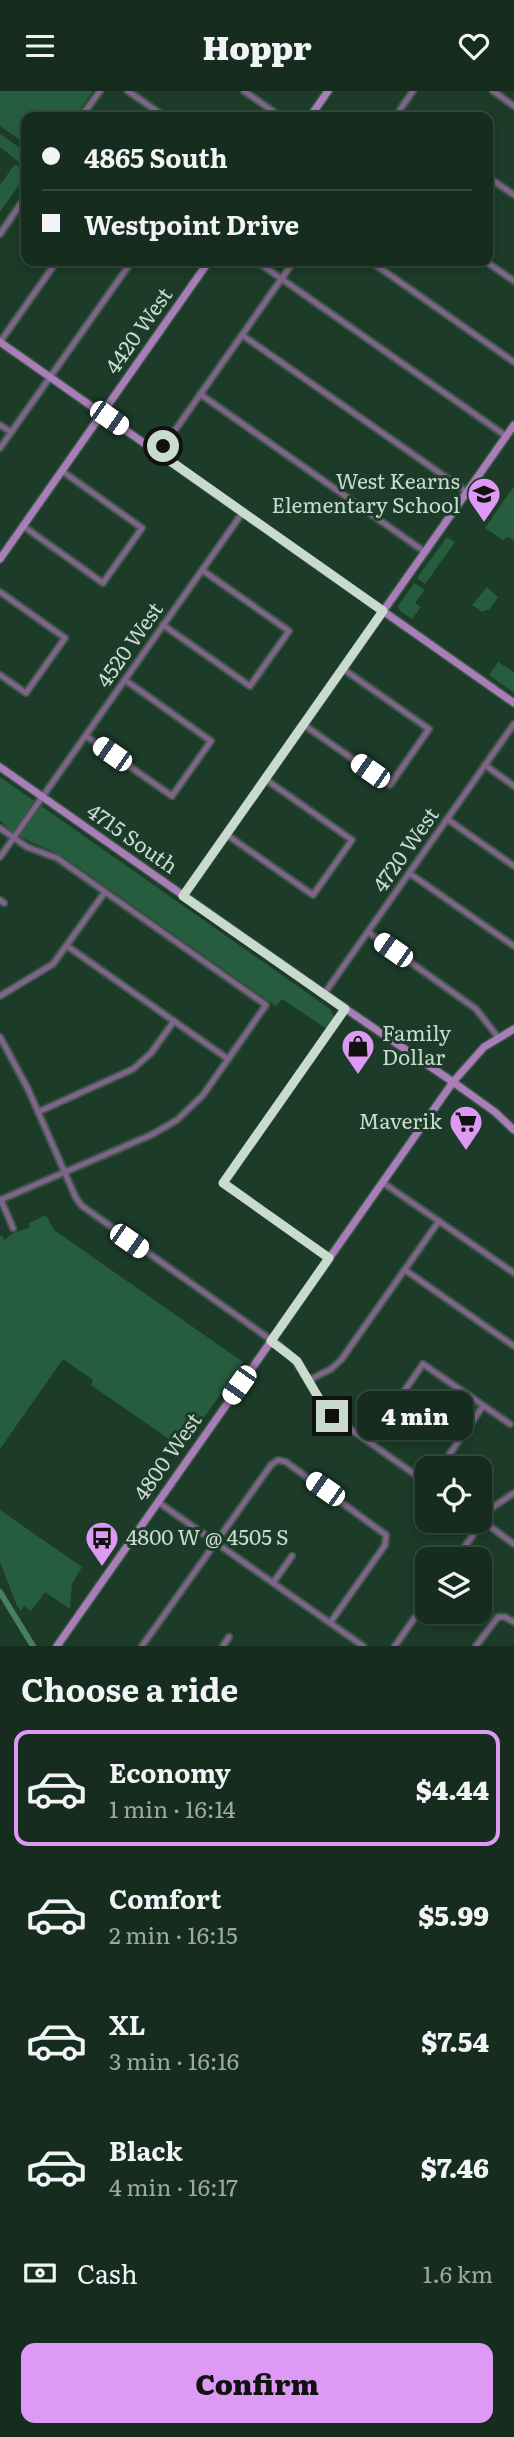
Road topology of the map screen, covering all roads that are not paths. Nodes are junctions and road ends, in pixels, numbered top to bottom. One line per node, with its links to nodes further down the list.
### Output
1 (100, 91): 8 (street)
2 (128, 91): 9 (street)
3 (244, 91): 10 (street)
4 (328, 91): 11 (street)
5 (413, 91): 12 (street)
6 (493, 91): 7 (street)
7 (514, 106)
8 (85, 112)
9 (156, 112)
10 (274, 112)
11 (313, 112)
12 (398, 112)
13 (493, 180): 14 (street)
14 (514, 195)
15 (21, 203): 16 (street)
16 (0, 233)
17 (53, 266): 27 (street)
18 (128, 266): 29 (street)
19 (205, 266): 31 (street, 4420 West)
20 (263, 266): 24 (street)
21 (290, 266): 24 (street)
22 (377, 266): 28 (street)
23 (492, 266): 25 (street)
24 (281, 279): 26 (street); 35 (street)
25 (514, 281)
26 (242, 335): 30 (street); 39 (street)
27 (0, 342): 29 (street)
28 (514, 362)
29 (50, 377): 31 (street); 34 (street)
30 (200, 394): 37 (street); 42 (street)
31 (102, 413): 37 (street); 38 (street, 4420 West)
32 (0, 425): 34 (street)
33 (514, 425): 35 (street)
34 (11, 432): 36 (street)
35 (506, 436): 39 (street)
36 (0, 448)
37 (159, 453): 40 (street)
38 (62, 471): 41 (street, 4420 West); 41 (street)
39 (467, 492): 42 (street)
40 (243, 512): 44 (street, 4520 West); 46 (street)
41 (23, 526): 43 (street, 4420 West)
42 (425, 552): 46 (street)
43 (0, 559)
44 (202, 570): 47 (street, 4520 West); 47 (street)
45 (0, 592): 49 (street)
46 (383, 611): 48 (street); 51 (street)
47 (163, 625): 50 (street, 4520 West)
48 (343, 669): 53 (street); 53 (street)
49 (0, 675)
50 (125, 680): 54 (street, 4520 West); 54 (street)
51 (514, 703)
52 (514, 724): 55 (street, 4720 West)
53 (304, 725): 57 (street)
54 (86, 736): 59 (street, 4520 West)
55 (485, 765): 58 (street); 60 (street, 4720 West)
56 (0, 767): 59 (street, 4715 South)
57 (265, 779): 62 (street); 62 (street)
58 (514, 786)
59 (43, 797): 63 (street, 4520 West); 68 (street, 4715 South)
60 (447, 819): 65 (street); 66 (street, 4720 West)
61 (0, 828): 63 (street)
62 (227, 835): 68 (street)
63 (14, 838): 64 (street, 4520 West); 67 (street)
64 (0, 857)
65 (514, 866)
66 (409, 873): 69 (street, 4720 West); 71 (street)
67 (105, 892): 70 (street); 79 (street)
68 (183, 896): 72 (street, 4715 South)
69 (368, 932): 72 (street, 4720 West); 78 (street)
70 (67, 946): 73 (street); 75 (street)
71 (514, 946)
72 (324, 995): 74 (street, 4715 South)
73 (0, 996)
74 (345, 1009): 80 (street, 4715 South); 88 (street)
75 (174, 1021): 79 (street); 81 (street)
76 (514, 1029): 78 (street, 4800 West)
77 (0, 1037): 81 (street)
78 (498, 1037): 80 (street, 4800 West)
79 (228, 1059): 83 (street)
80 (453, 1081): 82 (street, 4715 South); 84 (street, 4800 West)
81 (38, 1112): 83 (street)
82 (514, 1130)
83 (65, 1172): 85 (street); 91 (street)
84 (382, 1182): 86 (street); 88 (street, 4800 West)
85 (0, 1200): 87 (street)
86 (439, 1221): 89 (street); 90 (street)
87 (13, 1228)
88 (329, 1258): 91 (street, 4800 West)
89 (405, 1269): 92 (street); 93 (street)
90 (514, 1273)
91 (271, 1341): 93 (street); 100 (street, 4800 West)
92 (514, 1346)
93 (309, 1380): 96 (street)
94 (483, 1406): 95 (street); 96 (street); 97 (street)
95 (510, 1424)
96 (369, 1442): 98 (street)
97 (448, 1456)
98 (415, 1475)
99 (514, 1493): 101 (street)
100 (158, 1502): 103 (street); 111 (street, 4800 West)
101 (492, 1508)
102 (492, 1528): 104 (street)
103 (216, 1543): 106 (street); 109 (street); 112 (street)
104 (514, 1543)
105 (292, 1556): 106 (street)
106 (273, 1583): 109 (street)
107 (415, 1617): 115 (street)
108 (514, 1622): 116 (street)
109 (330, 1623): 114 (street)
110 (229, 1637): 113 (street)
111 (59, 1645)
112 (142, 1646)
113 (223, 1646)
114 (363, 1646)
115 (395, 1646)
116 (476, 1646)

